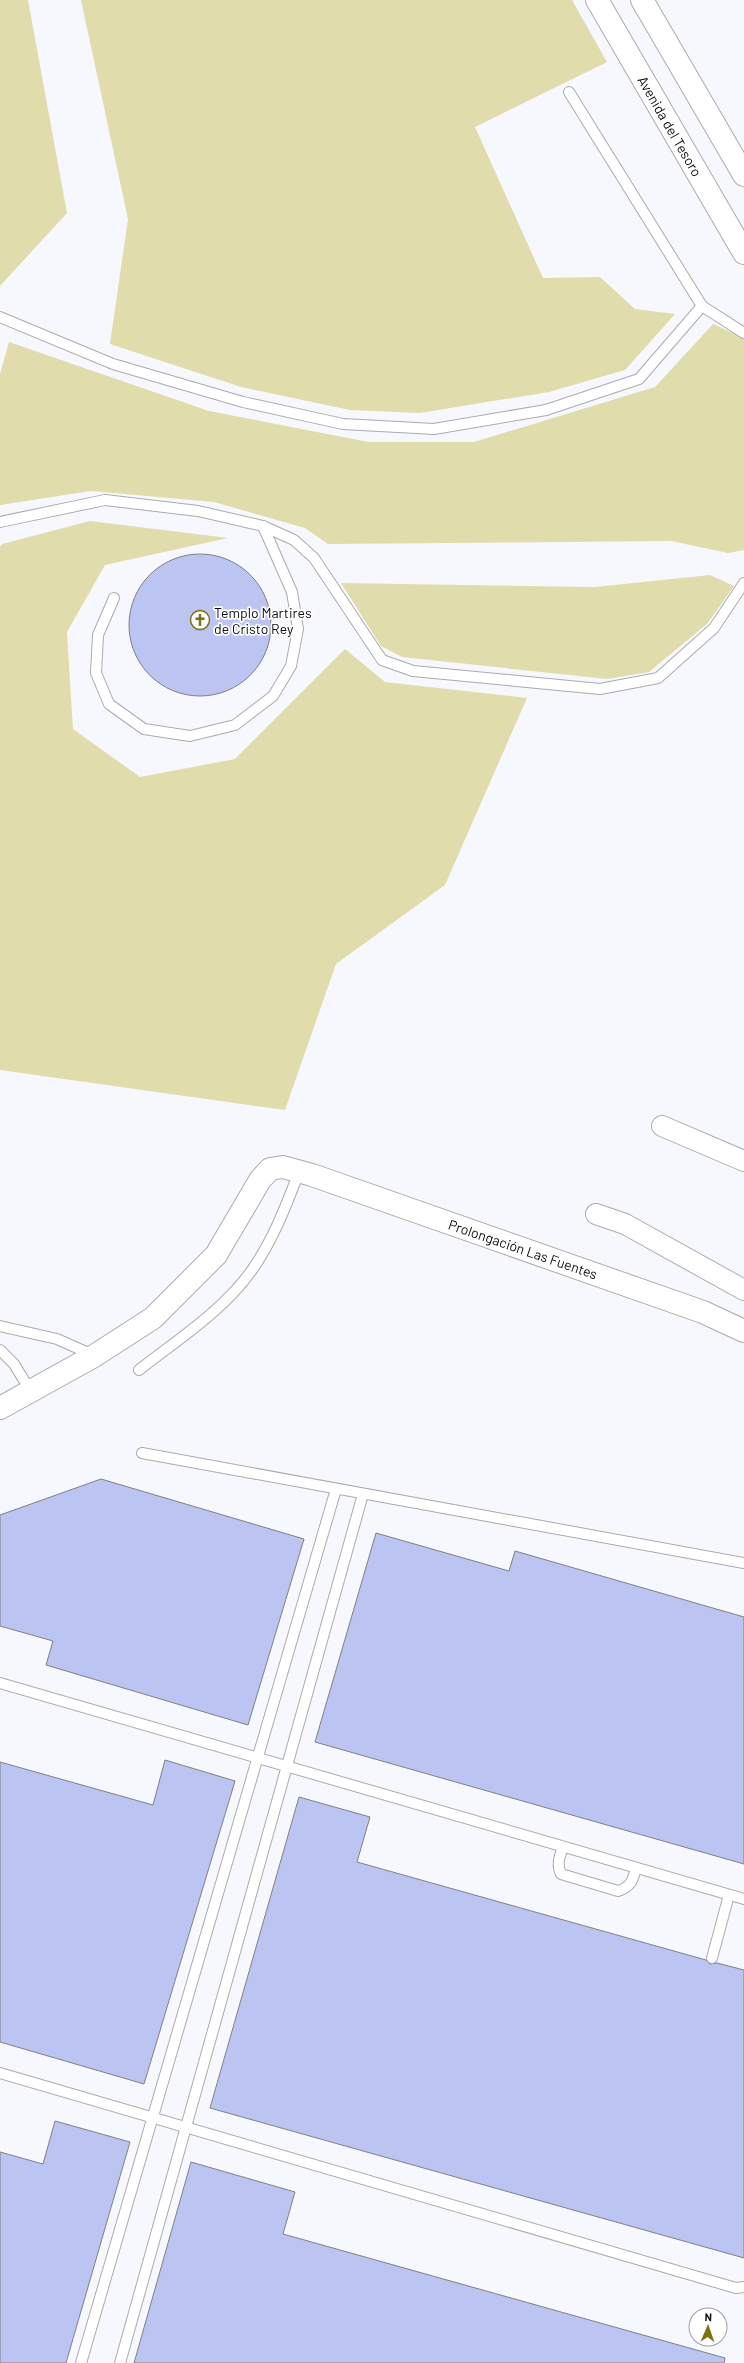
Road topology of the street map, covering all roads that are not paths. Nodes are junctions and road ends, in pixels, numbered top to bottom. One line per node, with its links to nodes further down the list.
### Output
1 (597, 0): 5 (street, Avenida del Tesoro)
2 (642, 0): 4 (street)
3 (569, 92): 6 (lane)
4 (744, 175)
5 (744, 253)
6 (702, 306): 7 (lane); 8 (lane)
7 (0, 317)
8 (744, 333)
9 (0, 521): 10 (lane)
10 (263, 526): 11 (lane); 12 (lane)
11 (744, 583)
12 (114, 598)
13 (662, 1126): 14 (street)
14 (744, 1161)
15 (299, 1172): 19 (street, Prolongación Las Fuentes); 21 (street, Prolongación Las Fuentes); 22 (lane)
16 (596, 1214): 17 (street)
17 (744, 1290)
18 (0, 1326): 21 (lane)
19 (744, 1331)
20 (0, 1350): 23 (lane)
21 (94, 1356): 23 (street, Prolongación Las Fuentes)
22 (139, 1370)
23 (30, 1390): 24 (street, Prolongación Las Fuentes)
24 (0, 1408)
25 (142, 1453): 26 (lane)
26 (336, 1489): 27 (lane); 30 (lane)
27 (362, 1494): 28 (lane); 31 (lane)
28 (744, 1562)
29 (0, 1683): 30 (lane)
30 (258, 1758): 31 (lane); 38 (lane)
31 (286, 1767): 32 (lane); 39 (lane)
32 (563, 1846): 33 (lane); 33 (lane)
33 (636, 1868): 34 (lane)
34 (730, 1895): 35 (lane); 36 (lane)
35 (744, 1899)
36 (712, 1958)
37 (0, 2072): 38 (lane)
38 (153, 2118): 39 (lane); 41 (lane)
39 (186, 2127): 40 (lane); 42 (lane)
40 (744, 2287)
41 (81, 2363)
42 (120, 2363)

